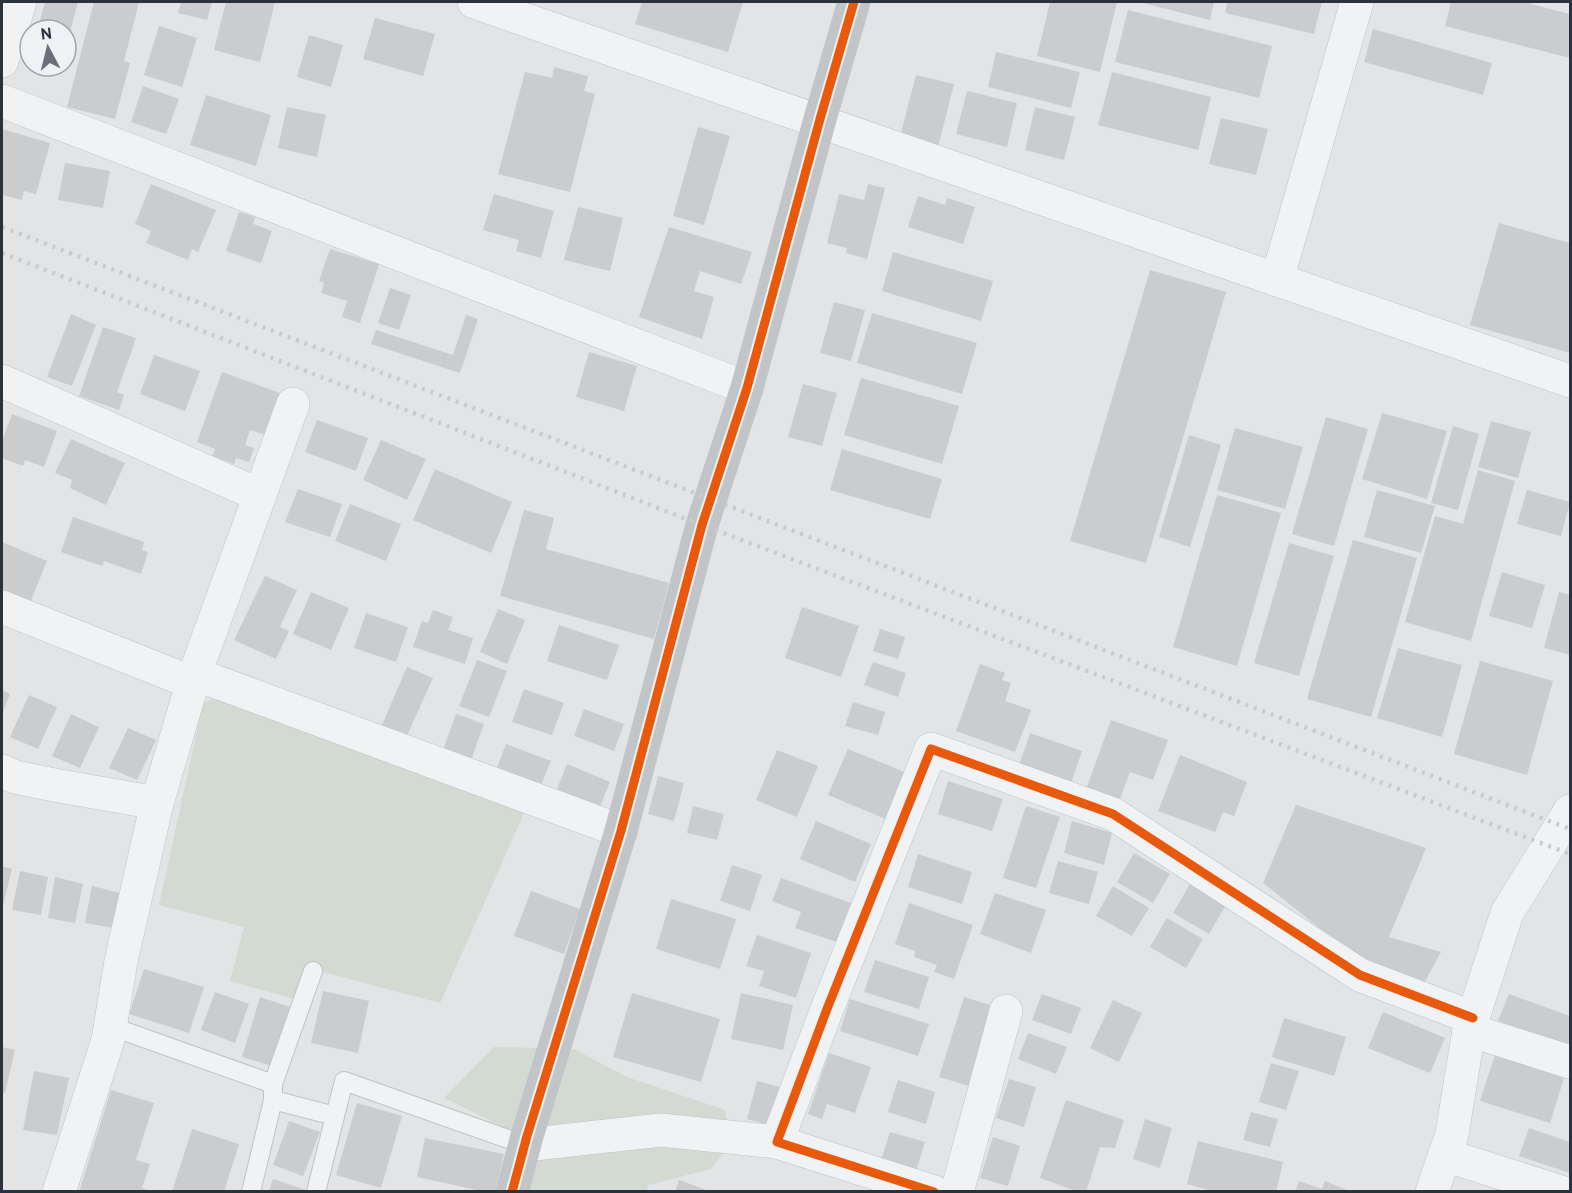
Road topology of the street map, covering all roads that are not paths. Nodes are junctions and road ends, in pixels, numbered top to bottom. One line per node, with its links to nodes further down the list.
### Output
1 (20, 2): 5 (street)
2 (474, 2): 7 (street)
3 (854, 2): 7 (street)
4 (1357, 2): 8 (street)
5 (2, 61)
6 (2, 101): 11 (street)
7 (820, 119): 8 (street); 11 (street)
8 (1277, 280): 10 (street)
9 (2, 381): 13 (street)
10 (1570, 381)
11 (747, 388): 19 (street)
12 (293, 404): 13 (street)
13 (259, 495): 15 (street)
14 (2, 607): 15 (street)
15 (194, 678): 17 (street); 19 (street)
16 (6, 778): 17 (street)
17 (157, 802): 23 (street)
18 (1570, 811): 22 (street)
19 (621, 831): 28 (street)
20 (313, 971): 25 (lane)
21 (1006, 1011): 35 (street)
22 (1471, 1024): 24 (street); 27 (street); 29 (street)
23 (111, 1026): 25 (lane); 30 (street)
24 (1570, 1062)
25 (273, 1092): 26 (lane); 31 (lane)
26 (335, 1116): 28 (lane); 32 (lane)
27 (777, 1142): 28 (street); 34 (street)
28 (525, 1145): 33 (street)
29 (1445, 1155): 36 (street); 37 (street)
30 (59, 1191)
31 (251, 1191)
32 (316, 1191)
33 (512, 1191)
34 (934, 1191)
35 (957, 1191)
36 (1432, 1191)
37 (1561, 1191)

